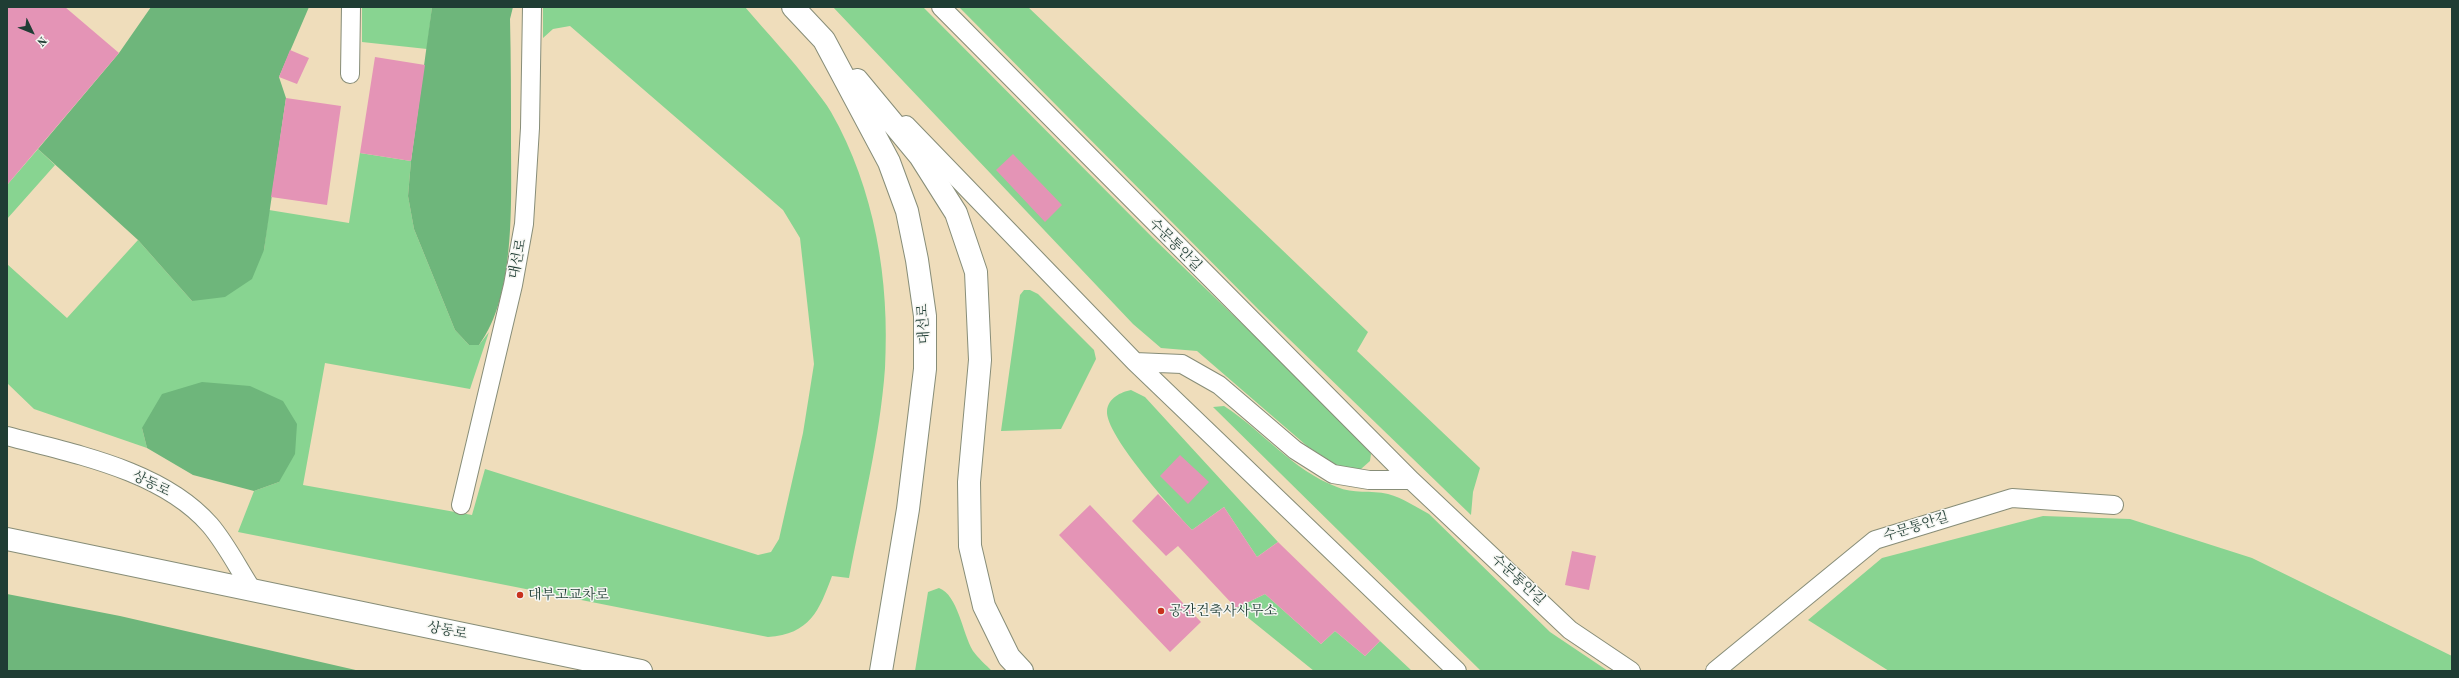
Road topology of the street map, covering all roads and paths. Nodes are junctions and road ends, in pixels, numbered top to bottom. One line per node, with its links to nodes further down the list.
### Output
1 (351, 7): 6 (lane)
2 (532, 7): 10 (lane, 대선로)
3 (793, 7): 5 (street, 대선로)
4 (941, 7): 9 (lane, 수문통안길)
5 (824, 40): 7 (lane); 15 (street, 대선로); 16 (street)
6 (350, 74)
7 (1135, 362): 9 (lane); 17 (lane)
8 (7, 436): 13 (lane, 상동로)
9 (1411, 480): 18 (lane, 수문통안길)
10 (461, 505)
11 (2114, 505): 19 (lane, 수문통안길)
12 (7, 540): 13 (street, 상동로)
13 (253, 591): 14 (street, 상동로)
14 (641, 671)
15 (880, 671)
16 (1022, 671)
17 (1457, 671)
18 (1631, 671)
19 (1715, 671)

